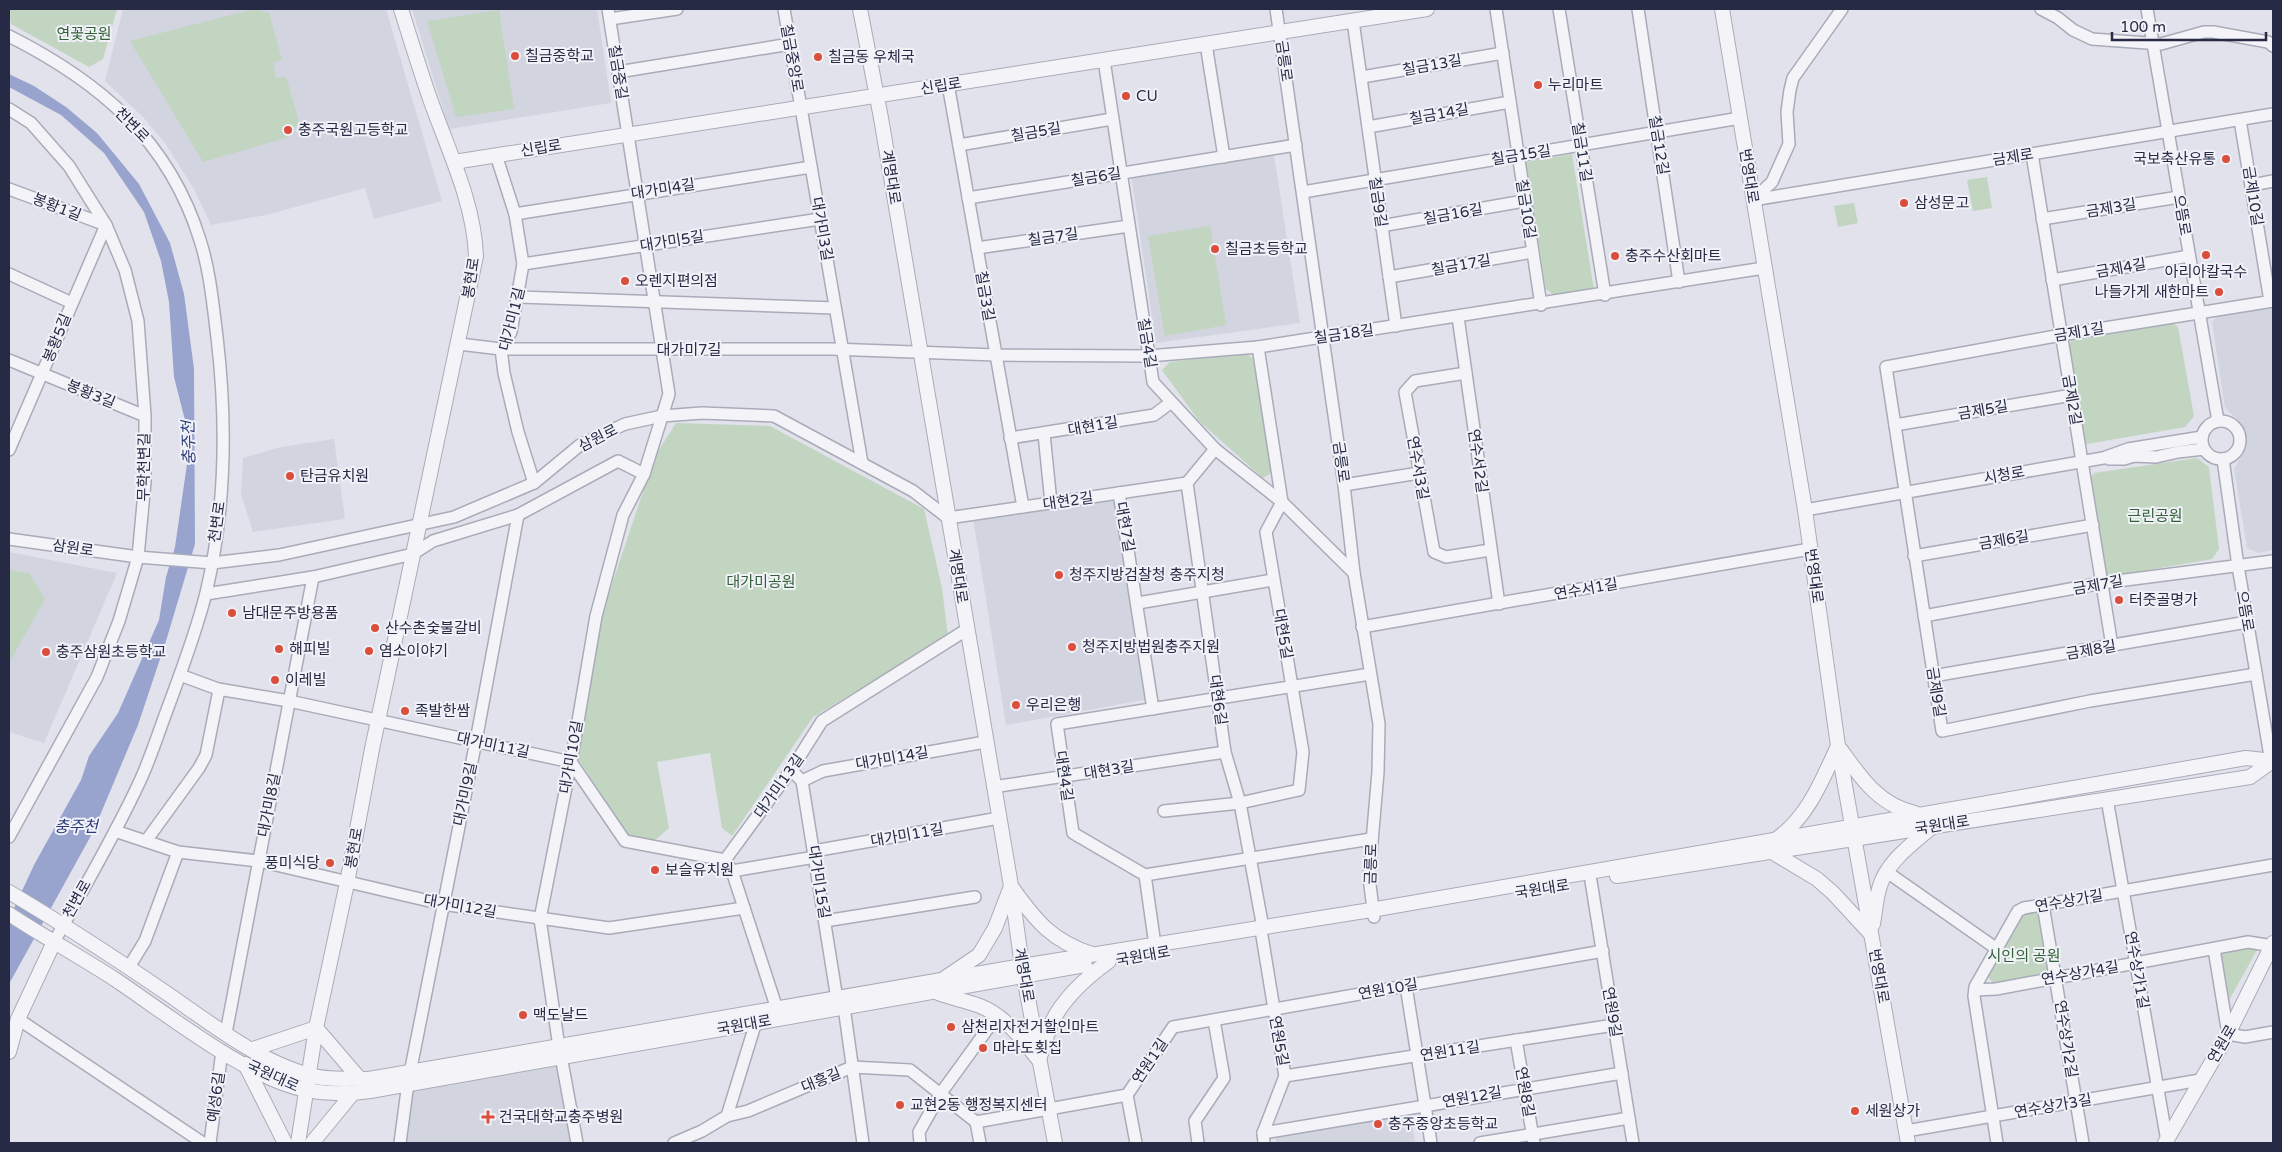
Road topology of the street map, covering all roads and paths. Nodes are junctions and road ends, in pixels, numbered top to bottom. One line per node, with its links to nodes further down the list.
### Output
1 (401, 9): 46 (street, 봉현로)
2 (677, 9): 14 (street)
3 (784, 9): 18 (street, 칠금중앙로)
4 (860, 9): 27 (street, 계명대로)
5 (1276, 9): 16 (street, 금릉로)
6 (1427, 9): 15 (street, 신립로)
7 (1496, 9): 22 (street, 칠금10길)
8 (1559, 9): 41 (street, 칠금11길)
9 (1638, 9): 36 (street, 칠금12길)
10 (1722, 9): 32 (street, 번영대로)
11 (1842, 9): 57 (street)
12 (2042, 9): 20 (street)
13 (2147, 9): 20 (street, 으뜸로)
14 (609, 14): 24 (street, 칠금중길)
15 (1353, 21): 16 (street, 신립로); 25 (street, 칠금9길)
16 (1280, 32): 19 (street, 신립로); 40 (street, 금릉로)
17 (9, 36): 139 (street, 천변로)
18 (790, 44): 24 (street); 29 (street, 칠금중앙로)
19 (1206, 44): 23 (street, 신립로); 44 (street)
20 (2153, 44): 21 (street); 37 (street, 으뜸로)
21 (2273, 46)
22 (1503, 53): 25 (street, 칠금13길); 28 (street, 칠금10길)
23 (1104, 60): 26 (street, 신립로); 33 (street, 칠금4길)
24 (618, 72): 38 (street, 칠금중길)
25 (1362, 77): 35 (street, 칠금9길)
26 (948, 84): 27 (street, 신립로); 39 (street, 칠금3길)
27 (876, 96): 29 (street, 신립로); 94 (street, 계명대로)
28 (1510, 102): 35 (street, 칠금14길); 45 (street, 칠금10길)
29 (801, 108): 38 (street, 신립로); 47 (street, 대가미3길)
30 (9, 109): 62 (street, 무학천변길)
31 (2273, 114): 34 (street, 금제로)
32 (1740, 118): 36 (street, 칠금15길); 57 (street, 번영대로)
33 (1112, 119): 39 (street, 칠금5길); 48 (street, 칠금4길)
34 (2240, 120): 37 (street, 금제로); 51 (street, 금제10길)
35 (1368, 127): 49 (street, 칠금9길)
36 (1657, 132): 41 (street, 칠금15길); 76 (street, 칠금12길)
37 (2168, 132): 42 (street, 금제로); 55 (street, 으뜸로)
38 (628, 135): 43 (street, 신립로); 54 (street, 칠금중길)
39 (959, 145): 56 (street, 칠금3길)
40 (1296, 145): 44 (street, 칠금6길); 53 (street, 금릉로)
41 (1581, 146): 45 (street, 칠금15길); 77 (street, 칠금11길)
42 (2032, 154): 57 (street, 금제로); 60 (street, 금제2길)
43 (496, 155): 46 (street, 신립로); 59 (street, 대가미1길)
44 (1224, 156): 48 (street, 칠금6길)
45 (1518, 156): 49 (street, 칠금15길); 58 (street, 칠금10길)
46 (454, 162): 89 (street, 봉현로)
47 (811, 167): 54 (street, 대가미4길); 61 (street, 대가미3길)
48 (1121, 173): 56 (street, 칠금6길); 63 (street, 칠금4길)
49 (1375, 180): 53 (street, 칠금15길); 64 (street, 칠금9길)
50 (2273, 181): 51 (street)
51 (2252, 186): 66 (street, 금제10길)
52 (9, 189): 62 (street, 봉황1길)
53 (1303, 192): 88 (street, 금릉로)
54 (638, 193): 59 (street, 대가미4길); 67 (street, 칠금중길)
55 (2179, 197): 60 (street, 금제3길); 70 (street, 으뜸로)
56 (968, 198): 68 (street, 칠금3길)
57 (1753, 200): 72 (street, 번영대로)
58 (1524, 201): 64 (street, 칠금16길); 69 (street, 칠금10길)
59 (515, 214): 71 (street, 대가미1길)
60 (2042, 218): 75 (street, 금제2길)
61 (820, 219): 67 (street, 대가미5길); 83 (street, 대가미3길)
62 (106, 225): 81 (street, 봉황5길); 103 (street, 무학천변길)
63 (1128, 226): 68 (street, 칠금7길); 96 (street, 칠금4길)
64 (1382, 226): 74 (street, 칠금9길)
65 (2273, 240): 66 (street)
66 (2261, 243): 79 (street, 금제10길)
67 (646, 245): 71 (street, 대가미5길); 80 (street, 칠금중길)
68 (977, 248): 95 (street, 칠금3길)
69 (1532, 252): 74 (street, 칠금17길); 82 (street, 칠금10길)
70 (2189, 256): 75 (street, 금제4길); 84 (street, 으뜸로)
71 (524, 264): 78 (street, 대가미1길)
72 (1764, 268): 76 (street, 칠금18길); 127 (street, 번영대로)
73 (9, 274): 81 (street)
74 (1389, 277): 86 (street, 칠금9길)
75 (2052, 280): 87 (street, 금제2길)
76 (1679, 282): 77 (street, 칠금18길)
77 (1605, 295): 82 (street, 칠금18길)
78 (519, 297): 80 (street); 91 (street, 대가미1길)
79 (2271, 301): 84 (street, 금제1길)
80 (655, 302): 83 (street); 92 (street, 대가미10길)
81 (72, 303): 100 (street, 봉황5길)
82 (1541, 304): 85 (street, 칠금18길)
83 (835, 308): 93 (street, 대가미3길)
84 (2199, 313): 87 (street, 금제1길); 105 (street, 으뜸로)
85 (1458, 317): 86 (street, 칠금18길); 99 (street, 연수서2길)
86 (1396, 326): 88 (street, 칠금18길)
87 (2061, 335): 98 (street, 금제1길); 101 (street, 금제2길)
88 (1323, 337): 90 (street, 칠금18길); 121 (street, 금릉로)
89 (459, 344): 91 (street, 대가미7길); 130 (street, 봉현로)
90 (1258, 347): 96 (street, 칠금18길); 124 (street)
91 (501, 349): 92 (street, 대가미7길); 119 (street, 대가미1길)
92 (662, 350): 93 (street, 대가미7길); 104 (street, 대가미10길)
93 (843, 350): 94 (street, 대가미7길); 116 (street, 대가미3길)
94 (920, 352): 95 (street, 칠금18길); 129 (street, 계명대로)
95 (996, 355): 96 (street, 칠금18길); 109 (street, 칠금3길)
96 (1148, 356): 102 (street, 칠금4길)
97 (9, 360): 100 (street, 봉황3길)
98 (1886, 366): 106 (street, 금제9길)
99 (1466, 373): 117 (street, 연수서3길); 134 (street, 연수서2길)
100 (42, 374): 103 (street, 봉황3길); 112 (street, 봉황5길)
101 (2072, 395): 106 (street, 금제5길); 115 (street, 금제2길)
102 (1170, 403): 107 (street, 대현1길); 110 (street, 칠금4길)
103 (145, 416): 137 (street, 무학천변길)
104 (662, 416): 116 (street, 삼원로); 118 (street, 대가미10길); 119 (street, 삼원로)
105 (2218, 421): 108 (street); 114 (street)
106 (1895, 425): 122 (street, 금제9길)
107 (1044, 434): 109 (street, 대현1길); 125 (street)
108 (2202, 437): 111 (street); 113 (street, 시청로)
109 (1010, 438): 126 (street, 칠금3길)
110 (1215, 449): 120 (street); 124 (street, 칠금4길)
111 (2204, 449): 113 (street); 114 (street)
112 (9, 450)
113 (2103, 458): 115 (street, 시청로)
114 (2223, 459): 140 (street, 으뜸로)
115 (2083, 461): 122 (street, 시청로); 131 (street, 금제2길)
116 (862, 464): 129 (street, 삼원로)
117 (1418, 473): 121 (street); 134 (street, 연수서3길)
118 (644, 474): 128 (street); 168 (street, 대가미10길)
119 (534, 483): 130 (street, 삼원로)
120 (1187, 483): 123 (street, 대현2길); 145 (street, 대현6길)
121 (1344, 485): 141 (street, 금릉로)
122 (1905, 492): 127 (street, 시청로); 136 (street, 금제9길)
123 (1120, 493): 125 (street, 대현2길); 147 (street, 대현7길)
124 (1282, 502): 141 (street, 칠금4길); 143 (street, 대현5길)
125 (1051, 503): 126 (street, 대현2길)
126 (1023, 507): 129 (street, 대현2길)
127 (1805, 510): 133 (street, 번영대로)
128 (518, 515): 135 (street); 164 (street, 대가미9길)
129 (948, 518): 152 (street, 계명대로)
130 (421, 524): 135 (street, 봉현로); 139 (street, 삼원로)
131 (2093, 525): 136 (street, 금제6길); 144 (street, 금제2길)
132 (9, 540): 137 (street, 삼원로)
133 (1810, 549): 148 (street, 연수서1길); 166 (street, 번영대로)
134 (1490, 550): 148 (street, 연수서2길)
135 (413, 554): 142 (street); 163 (street, 봉현로)
136 (1914, 556): 149 (street, 금제9길)
137 (138, 557): 139 (street, 삼원로); 182 (street, 무학천변길)
138 (2273, 561): 140 (street, 금제7길)
139 (212, 563): 146 (street, 천변로)
140 (2238, 566): 144 (street, 금제7길); 150 (street, 으뜸로)
141 (1354, 573): 151 (street, 금릉로)
142 (312, 577): 146 (street); 161 (street, 대가미8길)
143 (1273, 580): 145 (street); 158 (street, 대현5길)
144 (2102, 583): 149 (street, 금제7길); 153 (street, 금제2길)
145 (1202, 591): 147 (street); 160 (street, 대현6길)
146 (206, 594): 156 (street, 천변로)
147 (1138, 603): 162 (street, 대현7길)
148 (1499, 604): 151 (street, 연수서1길)
149 (1924, 616): 157 (street, 금제9길)
150 (2248, 622): 153 (street, 금제8길); 155 (street, 으뜸로)
151 (1362, 627): 154 (street, 금릉로)
152 (966, 630): 165 (street, 계명대로); 170 (street, 대가미13길)
153 (2112, 646): 157 (street, 금제8길)
154 (1370, 674): 158 (street, 대현4길); 183 (street, 금릉로)
155 (2256, 674): 157 (street, 금제9길); 169 (street, 으뜸로)
156 (180, 675): 159 (street, 대가미11길); 180 (street, 천변로)
157 (1933, 676)
158 (1291, 686): 160 (street, 대현4길); 175 (street, 대현5길)
159 (220, 690): 161 (street, 대가미11길); 184 (street)
160 (1218, 698): 162 (street, 대현4길); 167 (street, 대현6길)
161 (289, 701): 163 (street, 대가미11길); 190 (street, 대가미8길)
162 (1153, 709): 171 (street, 대현4길)
163 (379, 720): 164 (street, 대가미11길); 196 (street, 봉현로)
164 (476, 741): 168 (street, 대가미11길); 201 (street, 대가미9길)
165 (985, 742): 172 (street, 대가미14길); 173 (street, 계명대로)
166 (1838, 746): 177 (street); 181 (street, 번영대로); 185 (street)
167 (1225, 752): 171 (street, 대현3길); 175 (street, 대현6길)
168 (571, 762): 188 (street); 206 (street, 대가미10길)
169 (2273, 765): 174 (street, 국원대로); 177 (street, 국원대로)
170 (792, 770): 172 (street); 188 (street, 대가미13길)
171 (1064, 776): 173 (street, 대현3길); 194 (street, 대현4길)
172 (802, 781): 187 (street, 대가미15길)
173 (993, 787): 178 (street, 계명대로)
174 (2107, 799): 179 (street, 국원대로); 198 (street, 연수상가1길)
175 (1240, 802): 176 (street, 대현5길); 189 (street, 대현6길)
176 (1164, 811)
177 (1921, 814): 181 (street, 국원대로)
178 (999, 818): 187 (street, 대가미11길); 197 (street, 계명대로)
179 (1932, 827): 181 (street, 국원대로); 193 (street)
180 (115, 831): 184 (street, 대가미12길); 208 (street, 천변로)
181 (1853, 832): 185 (street, 국원대로); 210 (street, 번영대로)
182 (9, 837)
183 (1371, 839): 189 (street); 204 (street, 금릉로)
184 (146, 841): 186 (street, 대가미12길)
185 (1774, 846): 195 (street, 국원대로); 204 (street, 국원대로); 210 (street)
186 (178, 852): 190 (street, 대가미12길); 220 (street)
187 (815, 854): 192 (street, 대가미11길); 207 (street, 대가미15길)
188 (725, 860): 192 (street)
189 (1249, 860): 194 (street); 209 (street, 대현6길)
190 (259, 861): 196 (street, 대가미12길); 237 (street, 대가미8길)
191 (2273, 865): 198 (street, 연수상가길)
192 (732, 870): 203 (street)
193 (1887, 872): 210 (street); 214 (street)
194 (1144, 875): 212 (street)
195 (1592, 880): 204 (street, 국원대로); 216 (street, 연원9길)
196 (347, 883): 201 (street, 대가미12길); 235 (street, 봉현로)
197 (1011, 886): 217 (street); 221 (street, 계명대로); 223 (street)
198 (2123, 891): 202 (street, 연수상가길); 219 (street, 연수상가1길)
199 (9, 892): 208 (street, 국원대로)
200 (975, 897): 207 (street)
201 (442, 904): 206 (street, 대가미12길); 252 (street, 대가미9길)
202 (2043, 905): 214 (street, 연수상가길); 222 (street, 연수상가2길)
203 (744, 908): 206 (street, 대가미12길); 227 (street)
204 (1374, 913): 209 (street, 국원대로)
205 (9, 914): 211 (street, 국원대로)
206 (540, 919): 243 (street, 대가미10길)
207 (825, 921): 226 (street, 대가미15길)
208 (61, 923): 211 (street, 천변로); 220 (street, 국원대로)
209 (1263, 932): 212 (street, 국원대로); 218 (street, 국원대로); 228 (street, 연원5길)
210 (1871, 934): 268 (street, 번영대로)
211 (51, 940): 230 (street, 천변로); 241 (street, 국원대로)
212 (1155, 945): 217 (street, 국원대로)
213 (2273, 945): 215 (street, 연수상가4길); 238 (street, 연원로)
214 (1997, 949): 225 (street, 연수상가길)
215 (2214, 949): 219 (street, 연수상가4길); 238 (street)
216 (1603, 951): 224 (street, 연원10길); 233 (street, 연원9길)
217 (1096, 955): 221 (street, 국원대로)
218 (1109, 961): 221 (street, 국원대로); 245 (street)
219 (2136, 963): 222 (street, 연수상가4길); 254 (street, 연수상가1길)
220 (129, 967): 237 (street, 국원대로)
221 (1023, 971): 223 (street, 국원대로); 245 (street, 계명대로)
222 (2056, 978): 225 (street, 연수상가4길); 260 (street, 연수상가2길)
223 (938, 986): 226 (street, 국원대로); 229 (street)
224 (1406, 986): 228 (street, 연원10길); 244 (street)
225 (1975, 990): 264 (street)
226 (840, 1003): 227 (street, 국원대로); 232 (street, 국원대로); 247 (street, 대가미15길)
227 (777, 1009): 243 (street, 국원대로)
228 (1274, 1009): 231 (street, 연원10길); 250 (street, 연원5길)
229 (997, 1016): 245 (street); 258 (street)
230 (18, 1019): 242 (street, 천변로); 272 (street)
231 (1214, 1020): 234 (street, 연원10길); 286 (street)
232 (756, 1022): 243 (street, 국원대로); 263 (street)
233 (1614, 1025): 239 (street, 연원11길); 248 (street, 연원9길)
234 (1173, 1027): 259 (street, 연원1길)
235 (316, 1028): 240 (street); 249 (street, 봉현로); 251 (street)
236 (2273, 1032): 238 (street)
237 (226, 1033): 240 (street, 국원대로)
238 (2228, 1034): 253 (street, 연원로)
239 (1516, 1040): 244 (street, 연원11길); 255 (street, 연원8길)
240 (253, 1049): 249 (street, 국원대로)
241 (222, 1051): 246 (street, 국원대로); 273 (street, 예성6길)
242 (9, 1052)
243 (560, 1052): 252 (street, 국원대로); 278 (street, 대가미10길)
244 (1418, 1056): 250 (street, 연원11길); 261 (street)
245 (1039, 1060): 262 (street, 계명대로)
246 (245, 1064): 256 (street, 국원대로); 274 (street)
247 (852, 1067): 258 (street, 대흥길); 263 (street, 대흥길); 281 (street, 대가미15길)
248 (1622, 1073): 255 (street, 연원12길); 265 (street, 연원9길)
249 (309, 1075): 251 (street, 국원대로); 256 (street, 봉현로)
250 (1285, 1076): 269 (street, 연원5길)
251 (359, 1078): 252 (street, 국원대로)
252 (409, 1078): 257 (street, 국원대로); 277 (street, 대가미9길)
253 (2200, 1080): 254 (street, 연수상가3길); 271 (street, 연원로)
254 (2158, 1087): 260 (street, 연수상가3길); 271 (street, 연수상가1길)
255 (1524, 1088): 261 (street, 연원12길); 270 (street, 연원8길)
256 (305, 1090): 257 (street, 국원대로); 275 (street, 봉현로)
257 (353, 1093): 276 (street)
258 (941, 1093): 266 (street, 대흥길); 282 (street)
259 (1127, 1094): 262 (street, 연원1길); 285 (street, 연원1길)
260 (2076, 1102): 264 (street, 연수상가3길); 291 (street, 연수상가2길)
261 (1426, 1105): 269 (street, 연원12길); 287 (street)
262 (1049, 1108): 266 (street); 284 (street, 계명대로)
263 (728, 1116): 267 (street, 대흥길)
264 (1992, 1116): 268 (street, 연수상가3길); 290 (street)
265 (1629, 1118): 270 (street); 289 (street, 연원9길)
266 (976, 1122): 283 (street)
267 (702, 1131): 279 (street, 대흥길); 280 (street)
268 (1907, 1137)
269 (1264, 1138)
270 (1533, 1139): 288 (street)
271 (2166, 1142)
272 (203, 1143)
273 (210, 1143)
274 (284, 1143)
275 (298, 1143)
276 (312, 1143)
277 (400, 1143)
278 (577, 1143)
279 (674, 1143)
280 (704, 1143)
281 (863, 1143)
282 (920, 1143)
283 (980, 1143)
284 (1055, 1143)
285 (1136, 1143)
286 (1198, 1143)
287 (1432, 1143)
288 (1480, 1143)
289 (1633, 1143)
290 (1997, 1143)
291 (2083, 1143)

